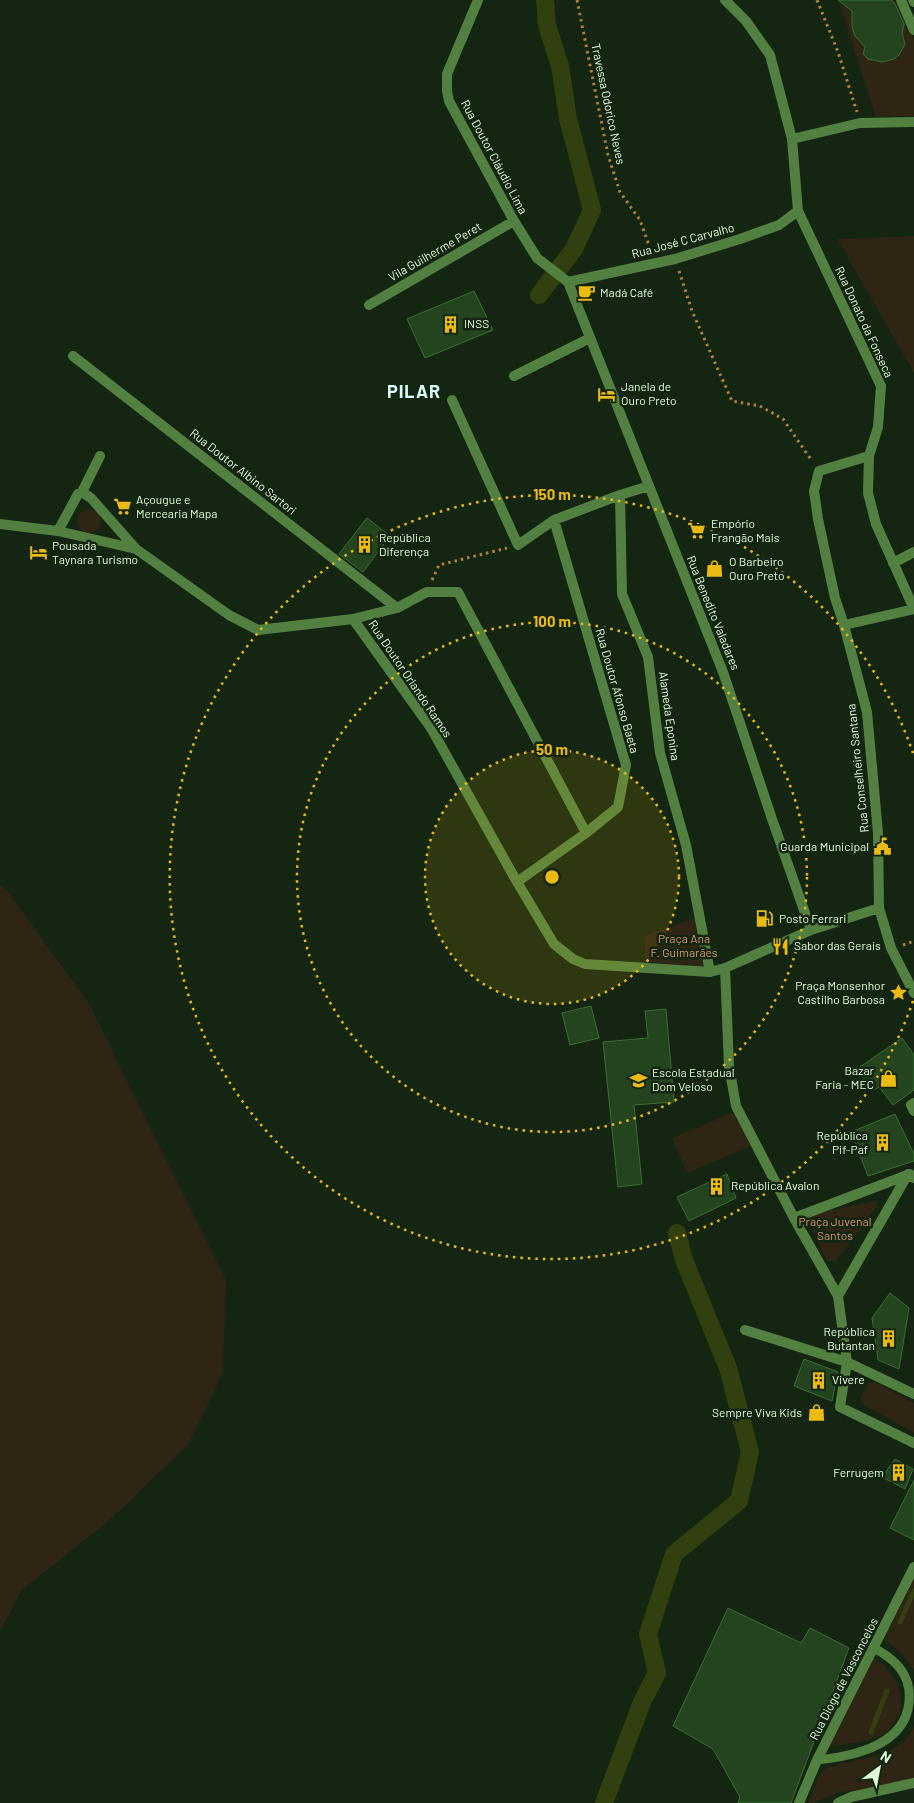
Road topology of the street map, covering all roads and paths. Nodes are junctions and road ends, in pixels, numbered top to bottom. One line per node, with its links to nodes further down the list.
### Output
1 (478, 0): 11 (street, Rua Doutor Cláudio Lima)
2 (577, 0): 13 (path, Travessa Odorico Neves)
3 (725, 0): 9 (street)
4 (817, 0): 8 (path)
5 (900, 0): 6 (street)
6 (914, 30)
7 (914, 122): 8 (street)
8 (860, 123): 9 (street)
9 (792, 138): 10 (street)
10 (798, 212): 12 (street, Rua José C Carvalho); 21 (street, Rua Donato da Fonseca)
11 (514, 221): 14 (street, Rua Doutor Cláudio Lima); 15 (street, Vila Guilherme Peret)
12 (675, 259): 13 (street, Rua José C Carvalho); 22 (path)
13 (654, 263): 14 (street, Rua José C Carvalho)
14 (566, 280): 16 (street, Rua Benedito Valadares)
15 (369, 305)
16 (590, 338): 18 (street); 23 (street, Rua Benedito Valadares)
17 (74, 356): 34 (street, Rua Doutor Albino Sartori)
18 (514, 376)
19 (452, 400): 29 (street)
20 (100, 456): 24 (street)
21 (869, 456): 22 (street); 32 (street, Rua Donato da Fonseca)
22 (819, 471): 37 (street, Rua Conselheiro Santana)
23 (649, 486): 25 (street); 41 (street, Rua Benedito Valadares)
24 (82, 492): 28 (street); 30 (street)
25 (620, 495): 26 (street); 43 (street, Alameda Eponina)
26 (554, 520): 29 (street); 38 (street, Rua Doutor Afonso Baeta)
27 (0, 524): 28 (street, Rua Doutor Orlando Ramos)
28 (58, 531): 30 (street, Rua Doutor Orlando Ramos)
29 (518, 545): 33 (path)
30 (136, 548): 36 (street, Rua Doutor Orlando Ramos)
31 (914, 552): 32 (street)
32 (893, 563): 35 (street, Rua Donato da Fonseca)
33 (427, 592): 34 (street); 38 (street)
34 (397, 608): 36 (street)
35 (914, 609): 37 (street)
36 (353, 619): 39 (street, Rua Doutor Orlando Ramos)
37 (844, 625): 40 (street, Rua Conselheiro Santana)
38 (586, 833): 39 (street, Rua Doutor Afonso Baeta)
39 (517, 882): 43 (street, Rua Doutor Orlando Ramos)
40 (879, 908): 41 (street, Rua Doutor Orlando Ramos); 44 (street, Rua Conselheiro Santana)
41 (811, 930): 42 (street, Rua Doutor Orlando Ramos)
42 (725, 968): 43 (street, Rua Doutor Orlando Ramos); 48 (street)
43 (710, 972)
44 (914, 993)
45 (914, 1103): 46 (street)
46 (914, 1111)
47 (912, 1176): 48 (street); 49 (street)
48 (794, 1218): 49 (street)
49 (838, 1296): 51 (street)
50 (745, 1330): 51 (street)
51 (847, 1362): 52 (street); 53 (street)
52 (914, 1394)
53 (914, 1443)
54 (914, 1567): 55 (street, Rua Diogo de Vasconcelos)
55 (874, 1648): 56 (street, Rua Diogo de Vasconcelos); 56 (lane)
56 (817, 1760): 58 (street, Rua Diogo de Vasconcelos)
57 (914, 1783): 59 (street)
58 (799, 1803)
59 (838, 1803)

